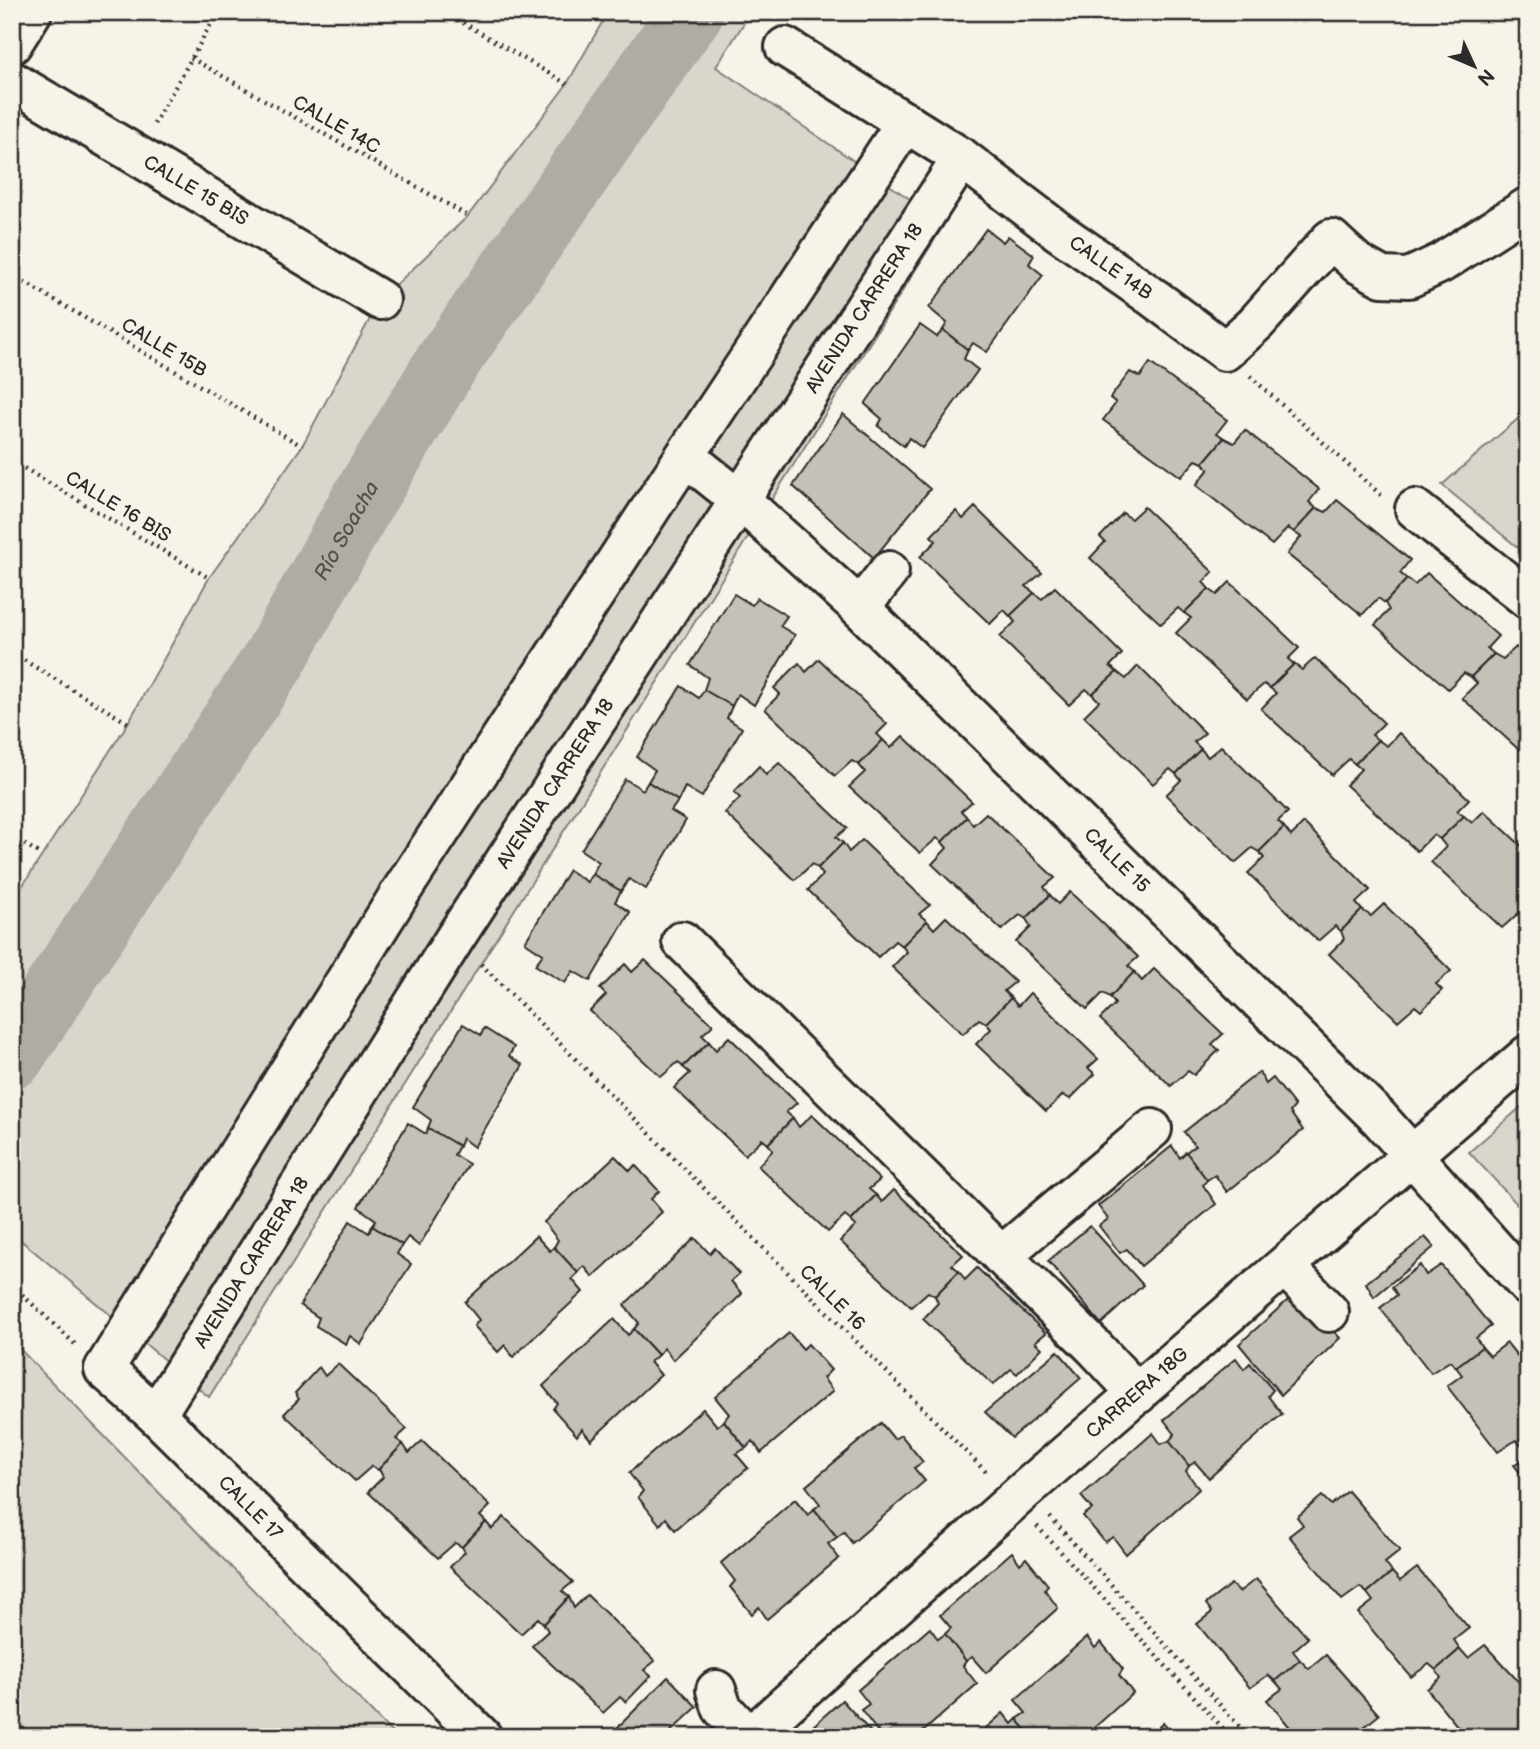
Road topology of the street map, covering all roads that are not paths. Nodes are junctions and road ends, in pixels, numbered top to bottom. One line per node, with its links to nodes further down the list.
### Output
1 (32, 12): 2 (street)
2 (12, 44)
3 (785, 47): 5 (street, CALLE 14B)
4 (12, 81): 8 (street, CALLE 15 BIS)
5 (906, 122): 6 (street, CALLE 14B); 9 (street)
6 (962, 158): 7 (street, CALLE 14B); 10 (street, AVENIDA CARRERA 18)
7 (1528, 207)
8 (380, 300)
9 (685, 456): 10 (street, CALLE 15); 24 (street, CALLE 17)
10 (740, 500): 14 (street, CALLE 15); 24 (street, AVENIDA CARRERA 18)
11 (1415, 509): 13 (street)
12 (889, 571): 14 (street)
13 (1528, 599)
14 (860, 608): 18 (street, CALLE 15)
15 (682, 941): 19 (street)
16 (1528, 1055): 18 (street, CARRERA 18G)
17 (1152, 1129): 19 (street)
18 (1412, 1155): 20 (street, CARRERA 18G); 21 (street, CALLE 15)
19 (1001, 1256): 23 (street)
20 (1286, 1266): 22 (street); 23 (street, CARRERA 18G)
21 (1528, 1286)
22 (1329, 1312)
23 (1138, 1394): 27 (street, CARRERA 18G)
24 (156, 1415): 26 (street, CALLE 17)
25 (716, 1690): 27 (street)
26 (482, 1737)
27 (749, 1737)

